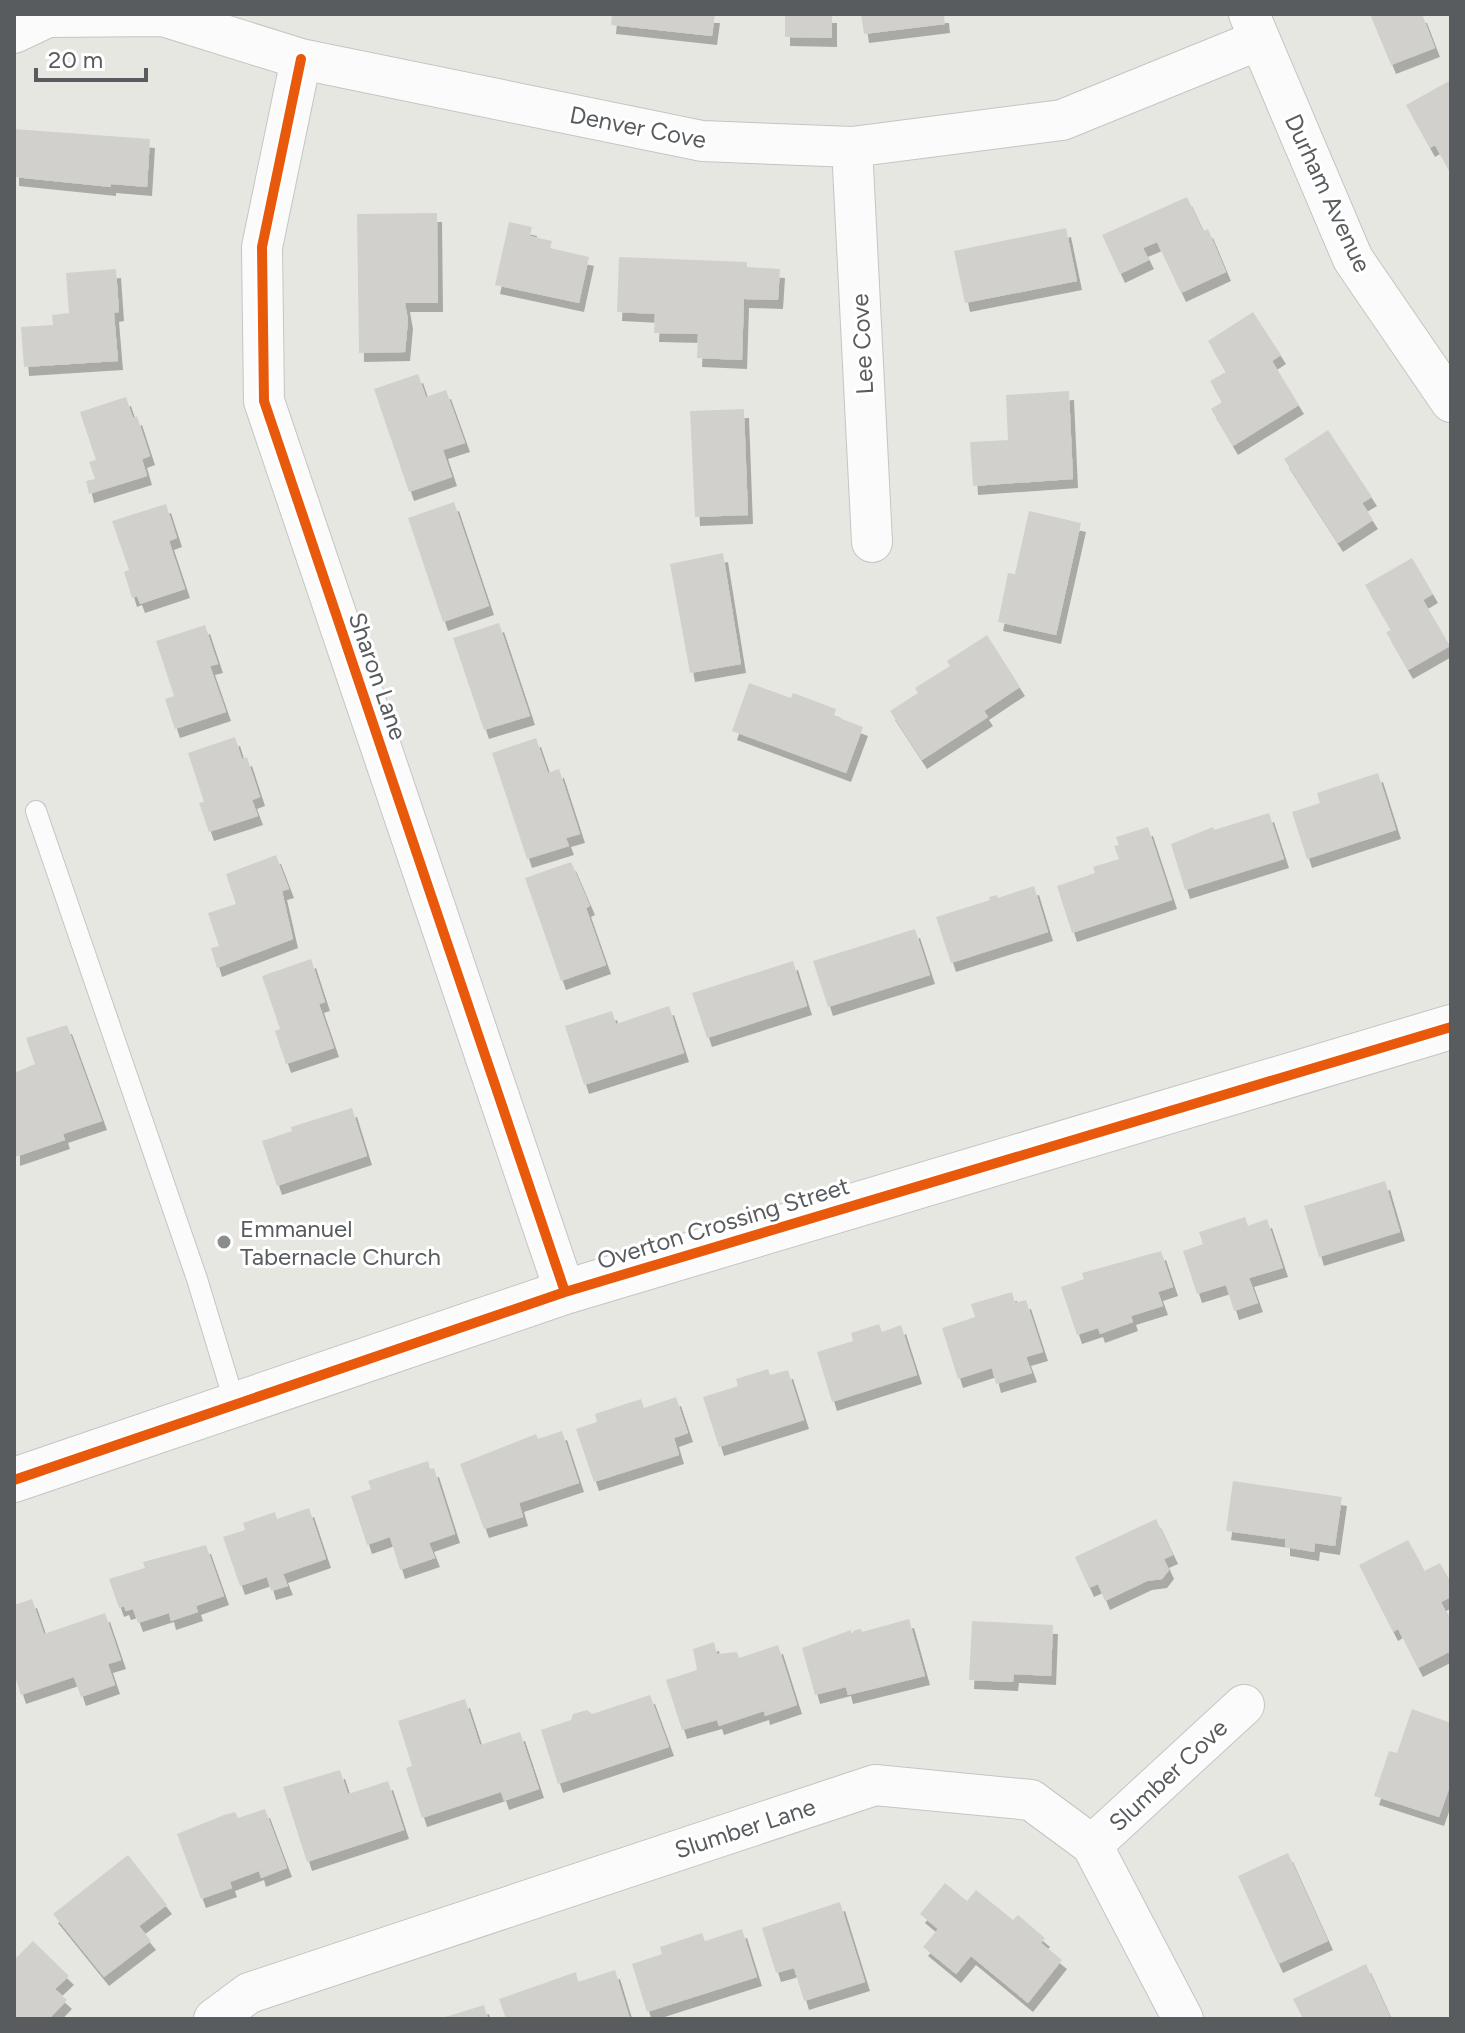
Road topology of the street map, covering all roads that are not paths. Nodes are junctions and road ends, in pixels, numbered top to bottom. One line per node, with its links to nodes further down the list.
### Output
1 (1254, 27): 4 (street, Denver Cove); 5 (street, Durham Avenue)
2 (14, 33): 3 (street, Denver Cove)
3 (301, 59): 4 (street, Denver Cove); 9 (street, Sharon Lane)
4 (852, 147): 6 (street, Lee Cove)
5 (1451, 402)
6 (872, 542)
7 (36, 811): 10 (lane)
8 (1451, 1027): 9 (street, Overton Crossing Street)
9 (565, 1292): 10 (street, Overton Crossing Street)
10 (235, 1404): 11 (street, Overton Crossing Street)
11 (14, 1480)
12 (1244, 1705): 13 (street, Slumber Cove)
13 (1092, 1845): 14 (street, Slumber Lane); 15 (street, Slumber Lane)
14 (214, 2019)
15 (1183, 2019)

